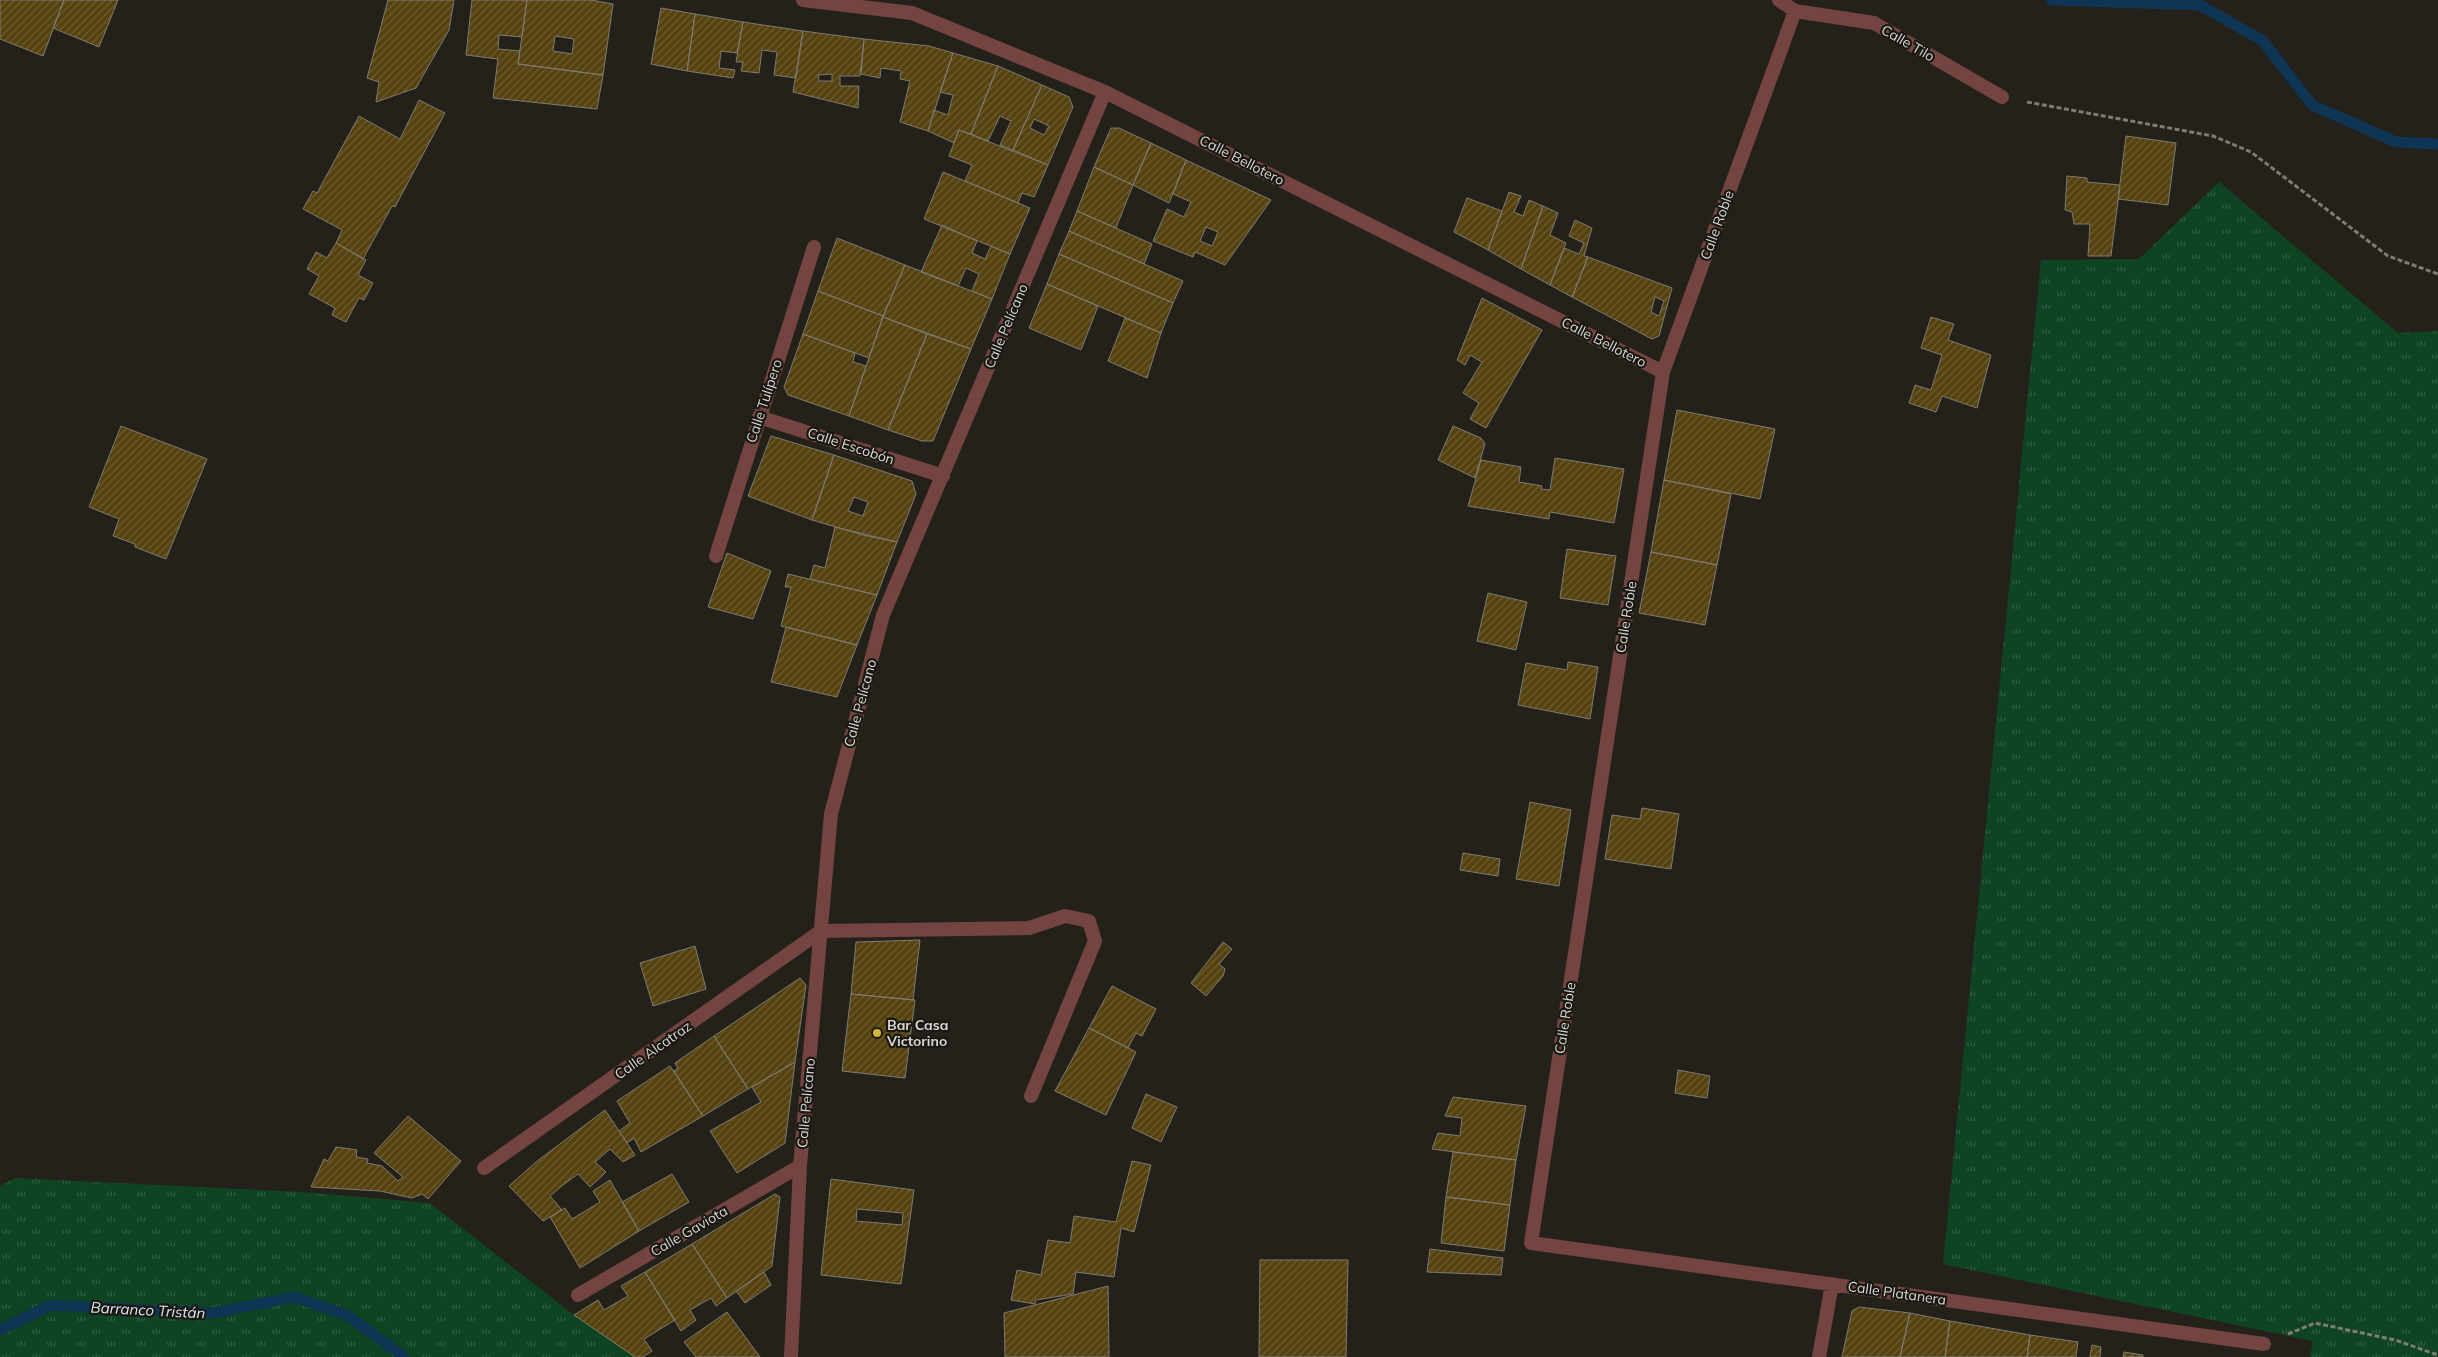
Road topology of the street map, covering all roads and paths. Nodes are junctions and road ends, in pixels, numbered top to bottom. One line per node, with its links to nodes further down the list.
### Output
1 (803, 0): 4 (street, Calle Bellotero)
2 (1779, 0): 3 (street, Calle Tilo)
3 (1795, 11): 5 (street, Calle Tilo); 8 (street, Calle Roble)
4 (1105, 92): 8 (street, Calle Bellotero); 10 (street, Calle Pelícano)
5 (2002, 97): 7 (path)
6 (814, 247): 9 (street, Calle Tulípero)
7 (2438, 274)
8 (1663, 372): 16 (street, Calle Roble)
9 (759, 417): 10 (street, Calle Escobón); 11 (street, Calle Tulípero)
10 (943, 476): 12 (street, Calle Pelícano)
11 (716, 556)
12 (821, 932): 13 (street); 14 (street, Calle Pelícano); 15 (street, Calle Alcatraz)
13 (1031, 1096)
14 (800, 1166): 18 (street, Calle Gaviota); 21 (street, Calle Pelícano)
15 (484, 1168)
16 (1531, 1243): 17 (street, Calle Platanera)
17 (1832, 1284): 19 (street, Calle Platanera); 22 (street)
18 (578, 1295)
19 (2264, 1344): 20 (path)
20 (2438, 1355)
21 (791, 1357)
22 (1819, 1357)

